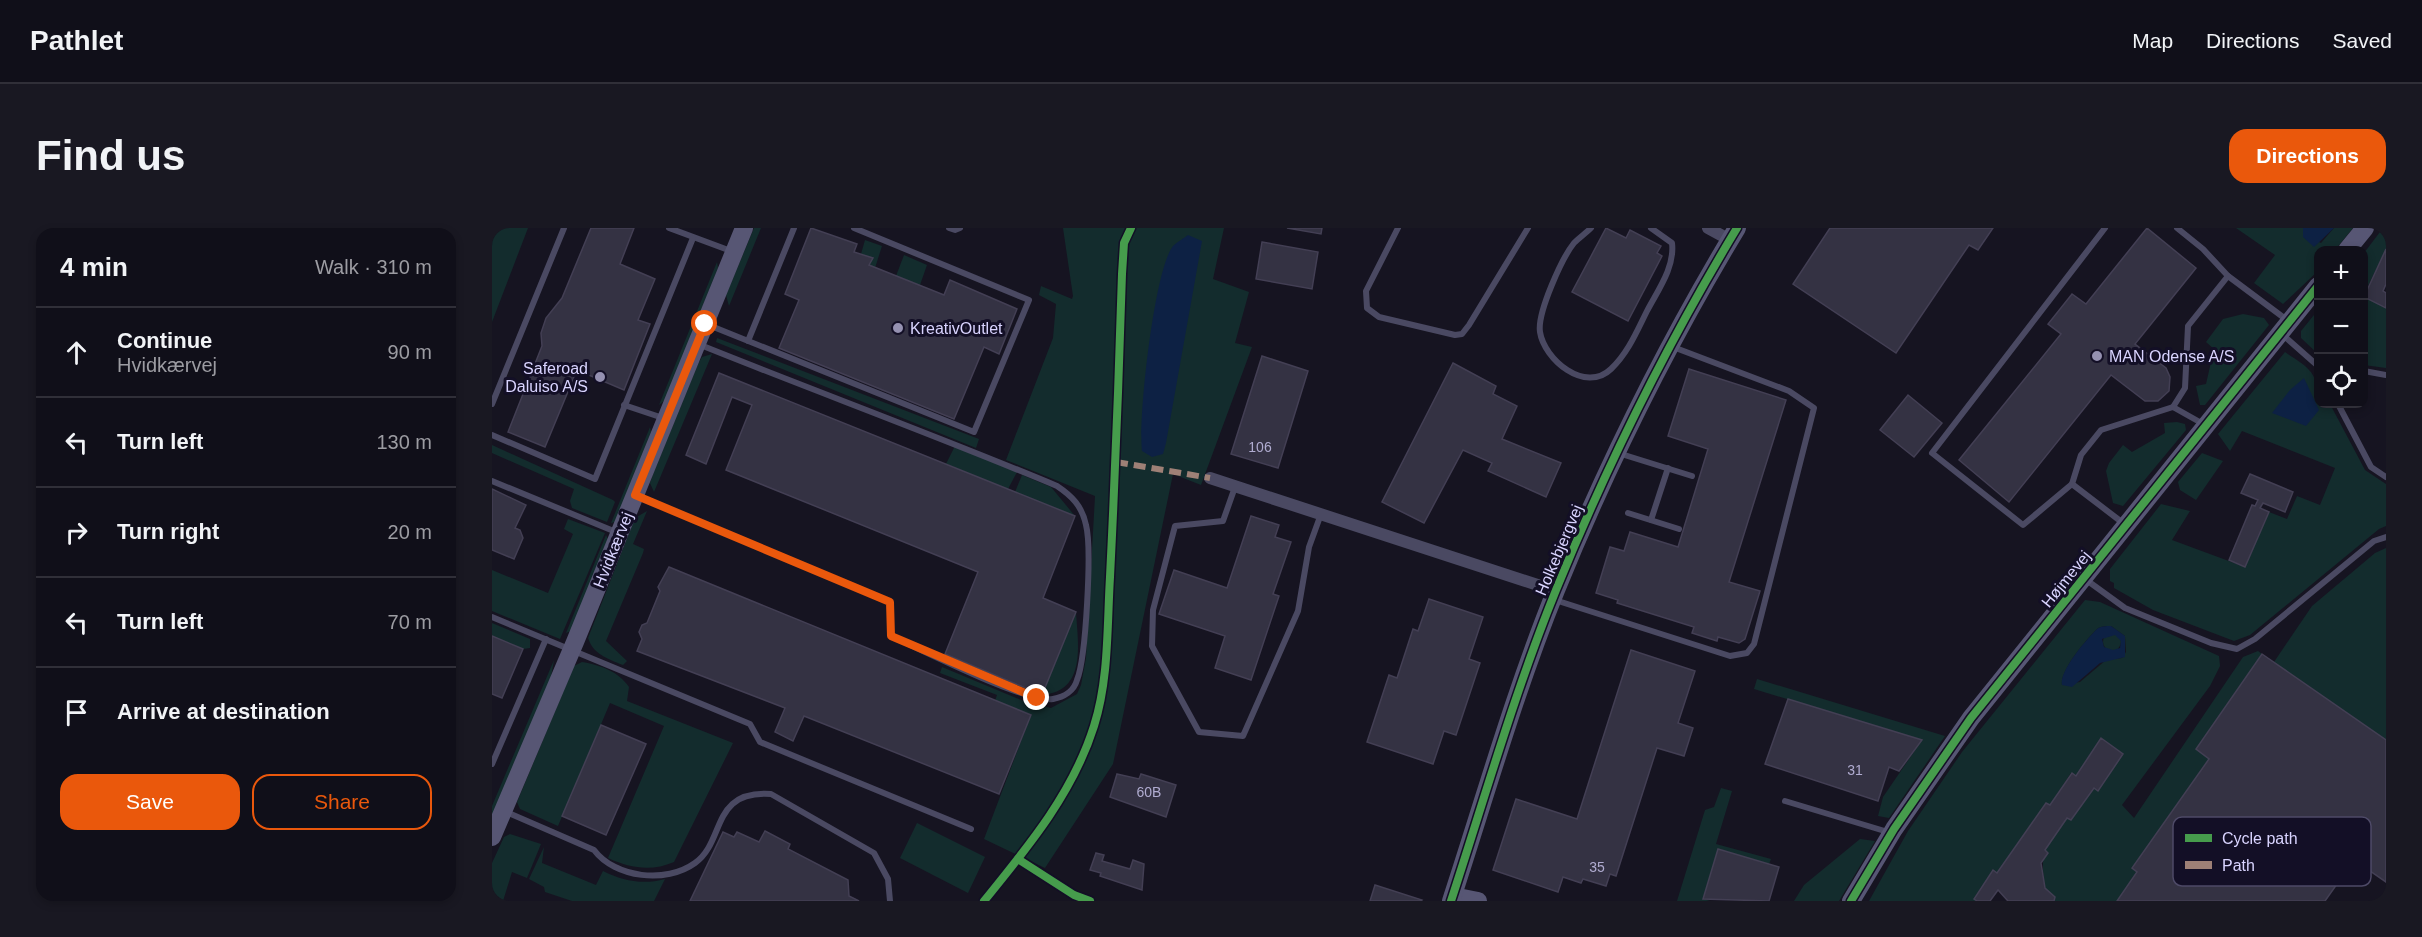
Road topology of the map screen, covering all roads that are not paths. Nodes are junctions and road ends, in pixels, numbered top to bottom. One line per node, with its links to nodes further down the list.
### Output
1 (564, 228): 30 (lane)
2 (669, 228): 17 (lane)
3 (744, 228): 19 (street, Hvidkærvej)
4 (794, 228): 24 (lane)
5 (854, 228): 24 (lane)
6 (949, 228): 7 (lane)
7 (960, 228)
8 (1398, 228): 9 (lane)
9 (1528, 228)
10 (1591, 228): 15 (lane)
11 (1708, 228): 16 (street, Holkebjergvej)
12 (2105, 228): 43 (lane)
13 (2177, 228): 20 (lane)
14 (2365, 228): 18 (street)
15 (1654, 229)
16 (1733, 234): 26 (street, Holkebjergvej)
17 (693, 238): 19 (lane); 31 (lane)
18 (2350, 246)
19 (735, 252): 22 (street, Hvidkærvej)
20 (2228, 276): 23 (lane); 32 (lane)
21 (2314, 292): 23 (street, Højmevej)
22 (705, 324): 24 (lane); 25 (street, Hvidkærvej)
23 (2286, 327): 27 (lane); 35 (street, Højmevej)
24 (748, 341)
25 (697, 344): 34 (street, Hvidkærvej); 45 (lane)
26 (1669, 346): 37 (street, Holkebjergvej); 54 (lane)
27 (2314, 360)
28 (2368, 372): 29 (lane)
29 (2386, 375)
30 (492, 405)
31 (624, 405): 34 (lane); 36 (lane)
32 (2173, 407): 35 (lane); 43 (lane)
33 (2340, 408): 40 (lane)
34 (666, 419): 45 (street, Hvidkærvej)
35 (2206, 426): 49 (street, Højmevej)
36 (492, 435)
37 (1617, 453): 38 (lane); 54 (street, Holkebjergvej)
38 (1668, 468): 39 (lane); 48 (lane)
39 (1692, 476)
40 (2386, 477)
41 (1210, 478): 44 (street, Holkebjergvej)
42 (492, 481): 51 (lane)
43 (2072, 484): 49 (lane)
44 (1235, 486): 47 (street, Holkebjergvej); 47 (lane)
45 (635, 495): 51 (street, Hvidkærvej)
46 (1628, 513): 48 (lane)
47 (1321, 514): 54 (street, Holkebjergvej)
48 (1651, 520): 50 (lane)
49 (2126, 525): 53 (street, Højmevej)
50 (1678, 529)
51 (620, 534): 57 (street, Hvidkærvej)
52 (2386, 537): 53 (lane)
53 (2084, 578): 62 (street, Højmevej)
54 (1554, 595): 64 (street, Holkebjergvej)
55 (492, 617): 56 (lane)
56 (546, 639): 57 (lane); 58 (lane)
57 (572, 650): 60 (street, Hvidkærvej); 61 (lane)
58 (492, 764)
59 (1785, 801): 62 (lane)
60 (503, 811): 63 (street, Hvidkærvej); 65 (lane)
61 (971, 829)
62 (1891, 833): 67 (street, Højmevej)
63 (492, 837)
64 (1452, 898): 66 (street)
65 (890, 901)
66 (1478, 901)
67 (1851, 901)

